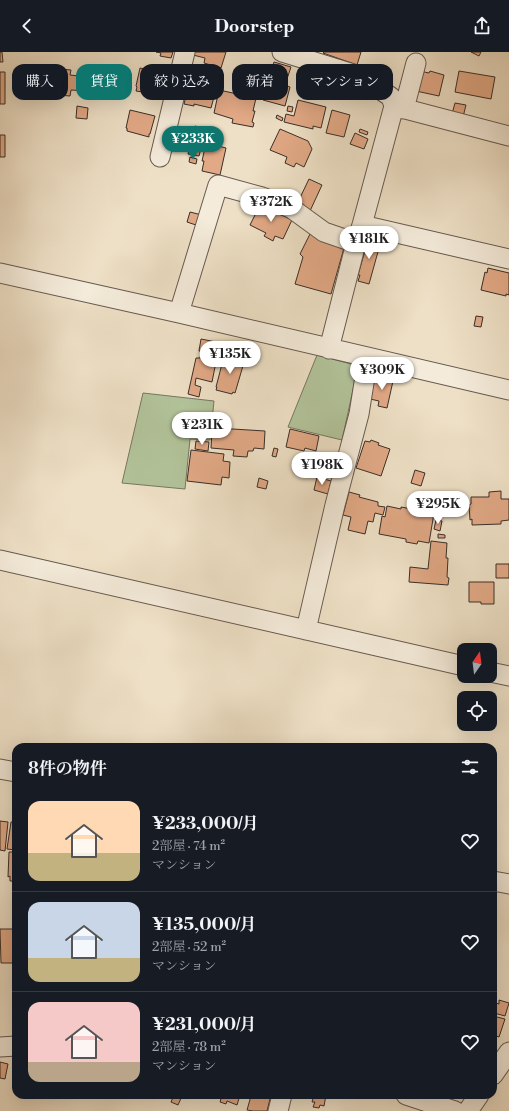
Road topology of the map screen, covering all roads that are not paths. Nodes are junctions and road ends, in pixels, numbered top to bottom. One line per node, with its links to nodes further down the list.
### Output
1 (185, 52): 6 (street)
2 (282, 52): 4 (street)
3 (416, 63): 4 (street)
4 (399, 108): 5 (street); 7 (street)
5 (509, 136)
6 (160, 157)
7 (362, 225): 8 (street); 9 (street)
8 (356, 243): 11 (street); 12 (street)
9 (509, 259)
10 (0, 274): 11 (street)
11 (179, 313): 12 (street)
12 (329, 349): 13 (street)
13 (368, 358): 14 (street); 16 (street)
14 (509, 390)
15 (0, 560): 16 (street)
16 (306, 630): 17 (street)
17 (457, 664)
18 (497, 673): 19 (street)
19 (509, 676)
20 (0, 769): 21 (street)
21 (12, 771)
22 (497, 882): 23 (street)
23 (509, 883): 24 (street)
24 (509, 888)
25 (12, 1046): 26 (street)
26 (0, 1047)
27 (509, 1052): 28 (street)
28 (497, 1069)
29 (281, 1099): 32 (street)
30 (418, 1099): 33 (street)
31 (476, 1099): 34 (street)
32 (278, 1111)
33 (455, 1111)
34 (468, 1111)

